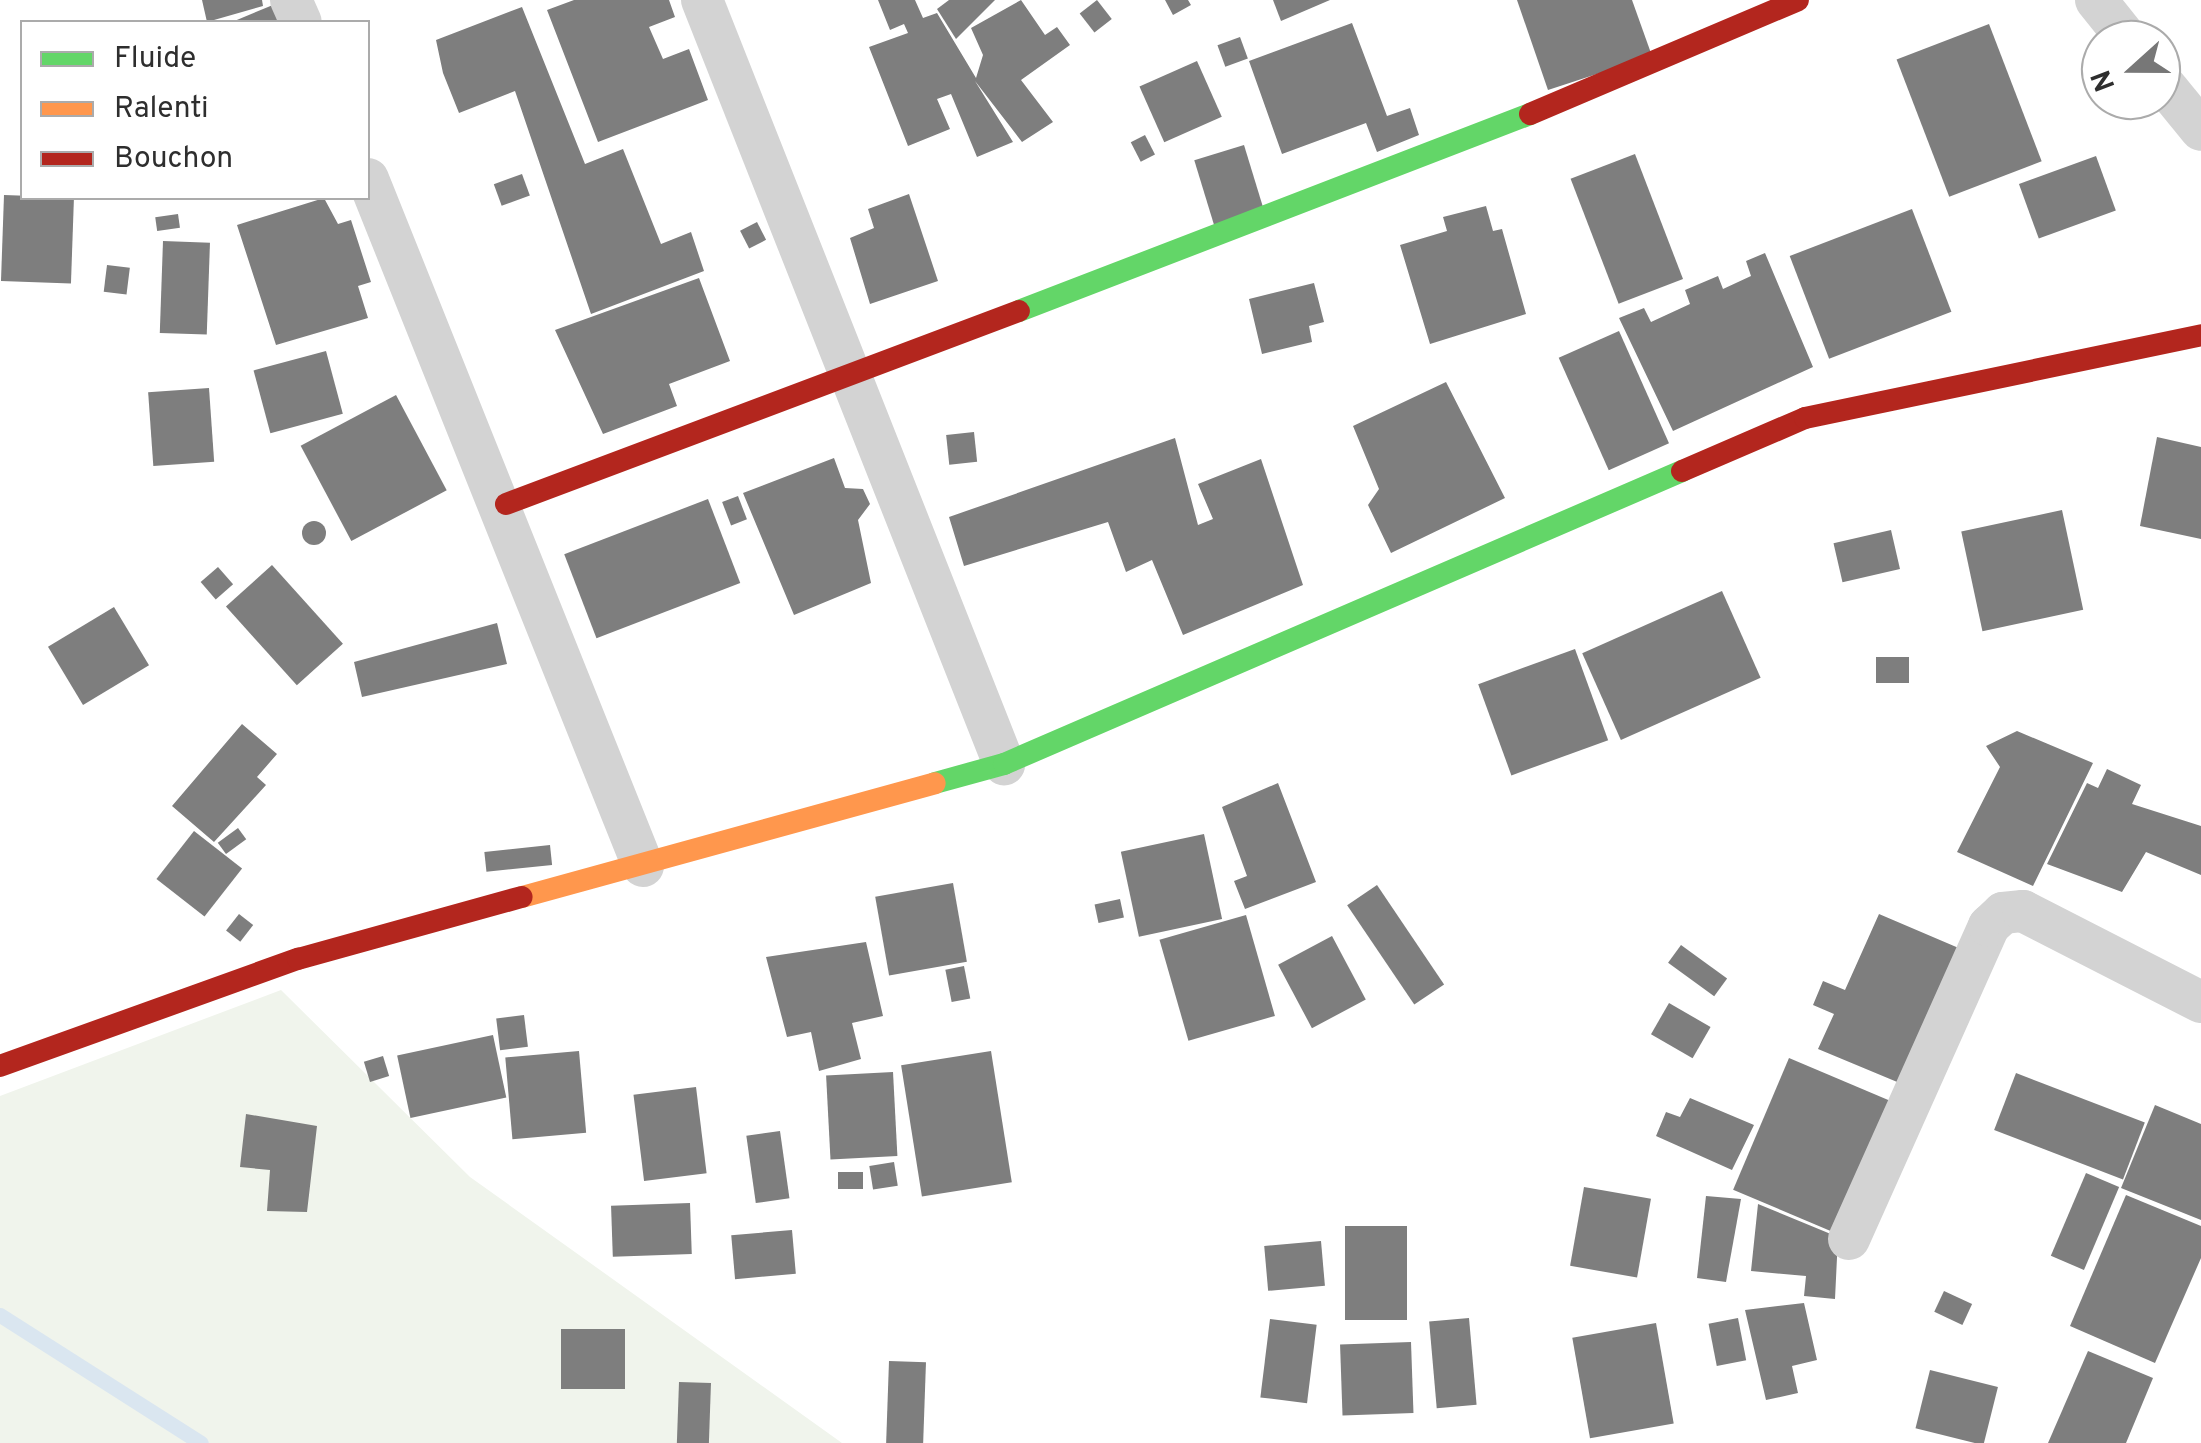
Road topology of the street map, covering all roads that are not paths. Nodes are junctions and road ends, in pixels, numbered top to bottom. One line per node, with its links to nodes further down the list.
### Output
1 (702, 0): 9 (street)
2 (2096, 0): 4 (street)
3 (1769, 5): 9 (street)
4 (2112, 20)
5 (2181, 106): 6 (street)
6 (2201, 130)
7 (370, 184): 10 (street)
8 (2201, 336): 11 (street)
9 (848, 368): 10 (street); 11 (street)
10 (506, 504): 12 (street)
11 (1004, 764): 12 (street)
12 (644, 866): 14 (street)
13 (2201, 1002): 15 (street)
14 (0, 1066)
15 (1849, 1239)

